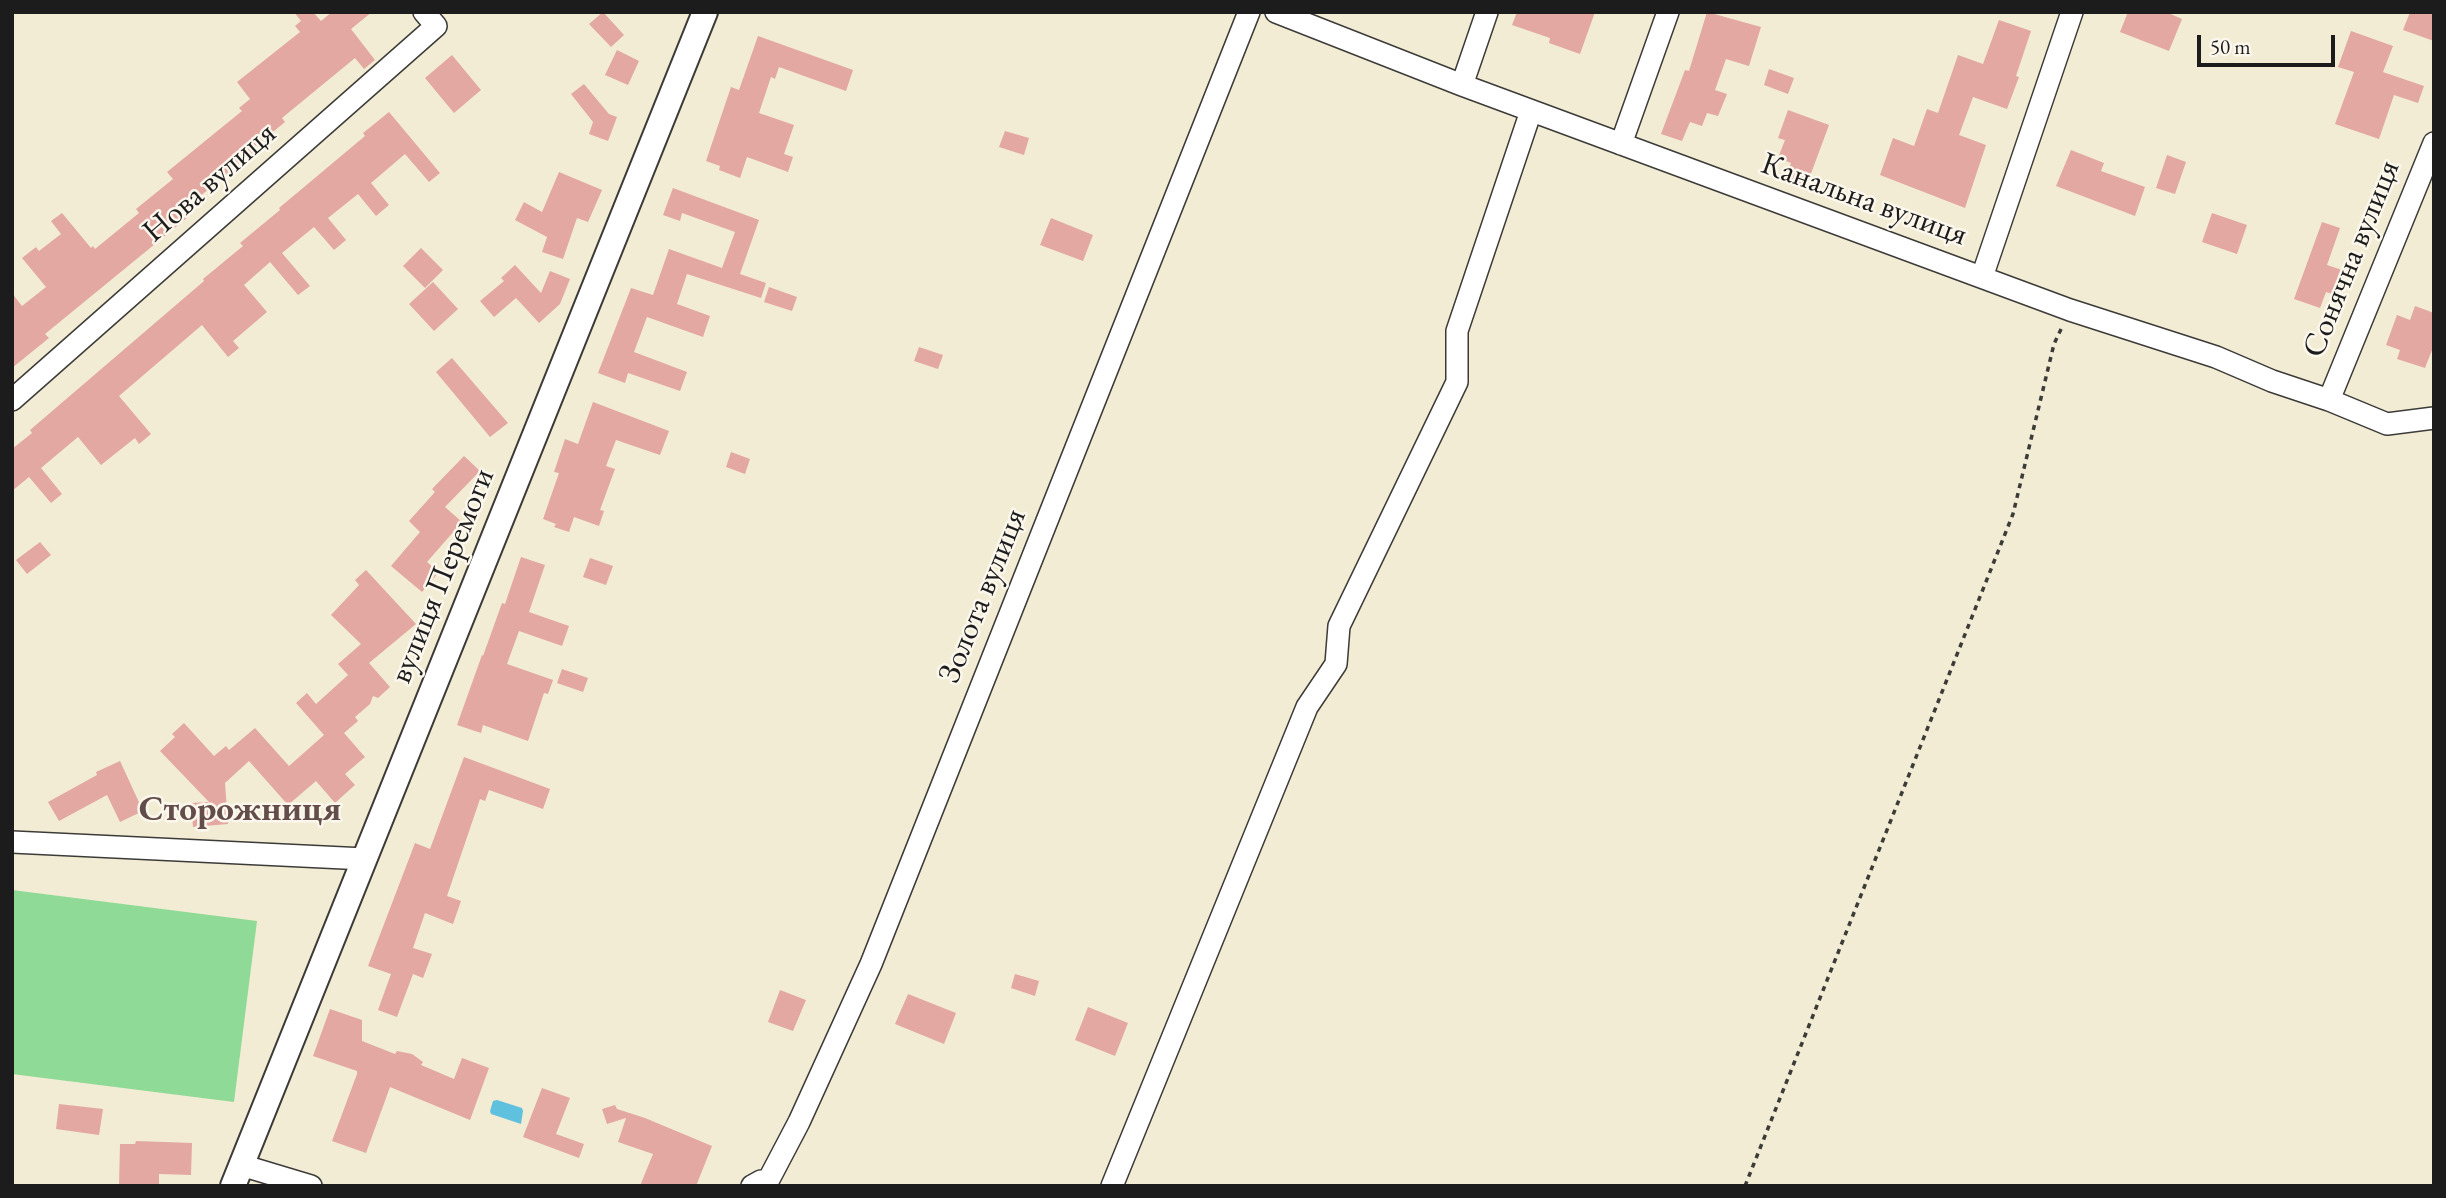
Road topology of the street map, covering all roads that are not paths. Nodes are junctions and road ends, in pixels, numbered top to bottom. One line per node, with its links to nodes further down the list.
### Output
1 (424, 12): 13 (street, Нова вулиця)
2 (705, 12): 17 (street, вулиця Перемоги)
3 (1249, 12): 20 (street, Золота вулиця)
4 (1276, 12): 8 (street, Канальна вулиця)
5 (1487, 12): 8 (street)
6 (1668, 12): 11 (street)
7 (2072, 12): 12 (street)
8 (1462, 85): 9 (street, Канальна вулиця)
9 (1531, 111): 11 (street, Канальна вулиця); 21 (street)
10 (2434, 142): 14 (street, Сонячна вулиця)
11 (1621, 144): 12 (street, Канальна вулиця)
12 (1982, 277): 14 (street, Канальна вулиця)
13 (12, 400)
14 (2329, 400): 15 (street, Канальна вулиця)
15 (2434, 418)
16 (12, 842): 17 (street)
17 (365, 859): 18 (street, вулиця Перемоги)
18 (237, 1175): 19 (street, вулиця Перемоги)
19 (311, 1186)
20 (752, 1186)
21 (1112, 1186)

